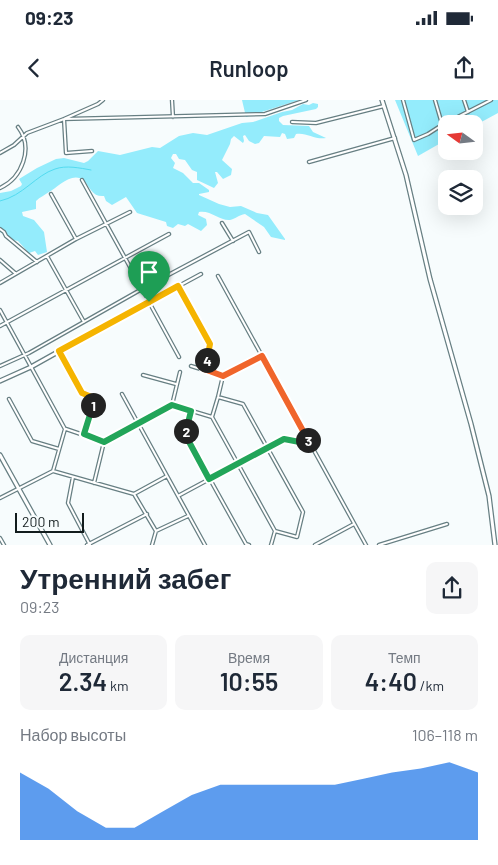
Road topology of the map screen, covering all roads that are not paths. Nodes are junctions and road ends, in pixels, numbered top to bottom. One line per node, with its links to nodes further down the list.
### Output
1 (103, 100): 14 (street)
2 (172, 100): 13 (street)
3 (306, 100): 13 (street)
4 (382, 100): 9 (street)
5 (403, 100): 17 (street)
6 (435, 100): 11 (street)
7 (464, 100): 10 (street)
8 (491, 100): 10 (street)
9 (384, 106): 15 (street); 19 (street)
10 (468, 112): 12 (street)
11 (439, 115)
12 (462, 115)
13 (173, 117): 14 (street)
14 (64, 119): 18 (street); 20 (street)
15 (292, 122)
16 (18, 128): 18 (street)
17 (438, 128)
18 (24, 136): 21 (street); 24 (street)
19 (395, 138): 22 (street); 106 (street)
20 (92, 151)
21 (0, 154)
22 (309, 162)
23 (82, 180): 27 (street)
24 (0, 188)
25 (51, 194): 31 (street)
26 (130, 212): 27 (street)
27 (106, 224): 31 (street); 35 (street)
28 (222, 224): 32 (street)
29 (0, 229): 37 (street)
30 (169, 234): 35 (street)
31 (76, 240): 34 (street)
32 (232, 241): 33 (street); 44 (street)
33 (259, 252)
34 (47, 256): 37 (street); 43 (street)
35 (124, 258): 43 (street); 44 (street)
36 (0, 260): 38 (street)
37 (37, 262): 38 (street)
38 (16, 274): 41 (street)
39 (201, 274): 42 (street)
40 (218, 276): 54 (street)
41 (0, 283)
42 (178, 286): 46 (street); 59 (street)
43 (66, 289): 48 (street); 49 (street)
44 (142, 289): 45 (street); 49 (street)
45 (146, 296)
46 (149, 302): 51 (street); 55 (street)
47 (0, 310): 48 (street)
48 (7, 322): 50 (street); 53 (street)
49 (84, 322): 53 (street)
50 (0, 326)
51 (90, 334): 52 (street)
52 (59, 351): 57 (street); 73 (street)
53 (25, 354): 56 (street); 57 (street)
54 (262, 356): 62 (street); 75 (street)
55 (179, 357)
56 (0, 366)
57 (31, 366): 63 (street); 72 (street)
58 (191, 366): 59 (street)
59 (204, 369): 62 (street)
60 (180, 372): 64 (street)
61 (142, 375): 64 (street)
62 (223, 376): 66 (street)
63 (0, 381)
64 (176, 384): 68 (street)
65 (122, 394): 71 (street)
66 (218, 397): 70 (street); 76 (street)
67 (9, 399): 77 (street)
68 (172, 405): 69 (street); 71 (street)
69 (191, 411): 70 (street); 83 (street)
70 (212, 417): 79 (street)
71 (138, 424): 74 (street); 81 (street)
72 (65, 429): 73 (street); 77 (street)
73 (84, 434): 74 (street)
74 (104, 442): 84 (street)
75 (310, 444): 76 (street); 91 (street)
76 (267, 447): 79 (street); 94 (street)
77 (59, 449): 80 (street)
78 (0, 455): 85 (street)
79 (238, 463): 83 (street); 94 (street)
80 (53, 472): 82 (street); 85 (street)
81 (168, 476): 86 (street); 87 (street)
82 (73, 477): 84 (street); 98 (street)
83 (209, 479): 87 (street); 101 (street)
84 (94, 483): 86 (street)
85 (19, 489): 88 (street); 97 (street)
86 (134, 494): 89 (street)
87 (178, 496): 90 (street)
88 (0, 498)
89 (146, 514): 93 (street); 98 (street)
90 (189, 515): 93 (street); 100 (street)
91 (355, 524): 103 (street); 104 (street)
92 (447, 524): 105 (street)
93 (156, 531): 99 (street)
94 (275, 531): 102 (street)
95 (0, 538): 96 (street)
96 (4, 545)
97 (50, 545)
98 (89, 545)
99 (152, 545)
100 (205, 545)
101 (249, 545)
102 (272, 545)
103 (315, 545)
104 (366, 545)
105 (379, 545)
106 (495, 545)

